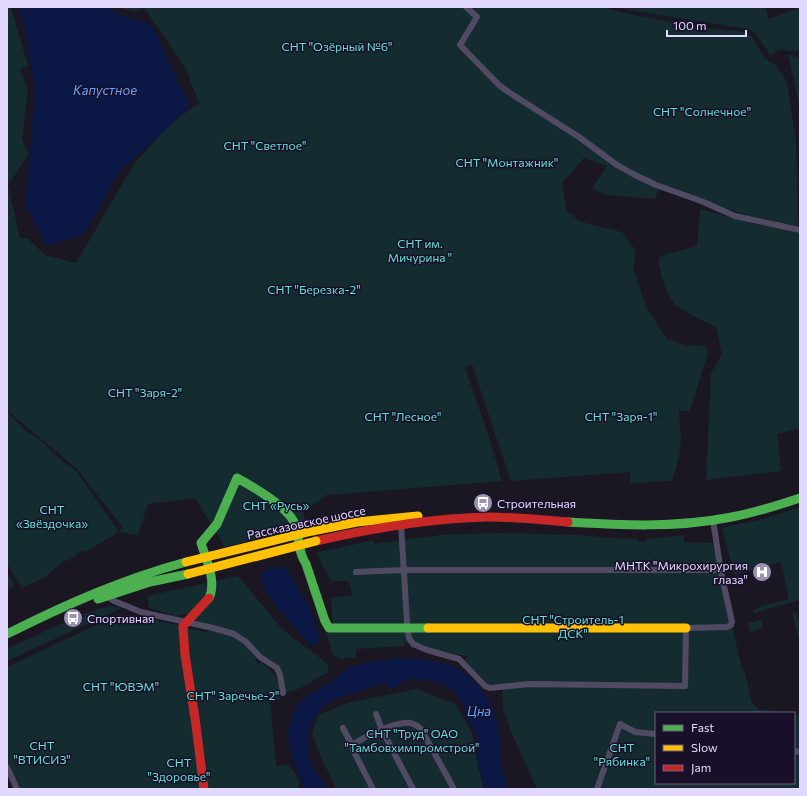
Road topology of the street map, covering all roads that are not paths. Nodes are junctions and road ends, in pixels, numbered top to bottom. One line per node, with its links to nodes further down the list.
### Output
1 (466, 7): 2 (street)
2 (800, 230)
3 (800, 498): 4 (main road, Рассказовское шоссе)
4 (713, 520): 6 (main road, Рассказовское шоссе); 8 (street)
5 (401, 524): 6 (main road, Рассказовское шоссе); 7 (street); 10 (main road, Рассказовское шоссе, bridge)
6 (625, 524): 14 (main road, Рассказовское шоссе, bridge)
7 (403, 570): 8 (street); 9 (street); 13 (street)
8 (721, 570): 12 (street)
9 (356, 572)
10 (107, 596): 11 (street); 15 (main road, Рассказовское шоссе)
11 (187, 622): 13 (main road); 16 (street); 24 (main road)
12 (686, 628): 13 (main road); 13 (street)
13 (408, 629)
14 (7, 634)
15 (7, 640)
16 (283, 693)
17 (376, 714): 19 (street)
18 (343, 728): 21 (street)
19 (382, 730): 21 (street); 26 (street); 27 (street)
20 (655, 734): 28 (street)
21 (352, 745): 25 (street)
22 (7, 767): 23 (street)
23 (17, 789)
24 (204, 789)
25 (373, 789)
26 (413, 789)
27 (454, 789)
28 (597, 789)

